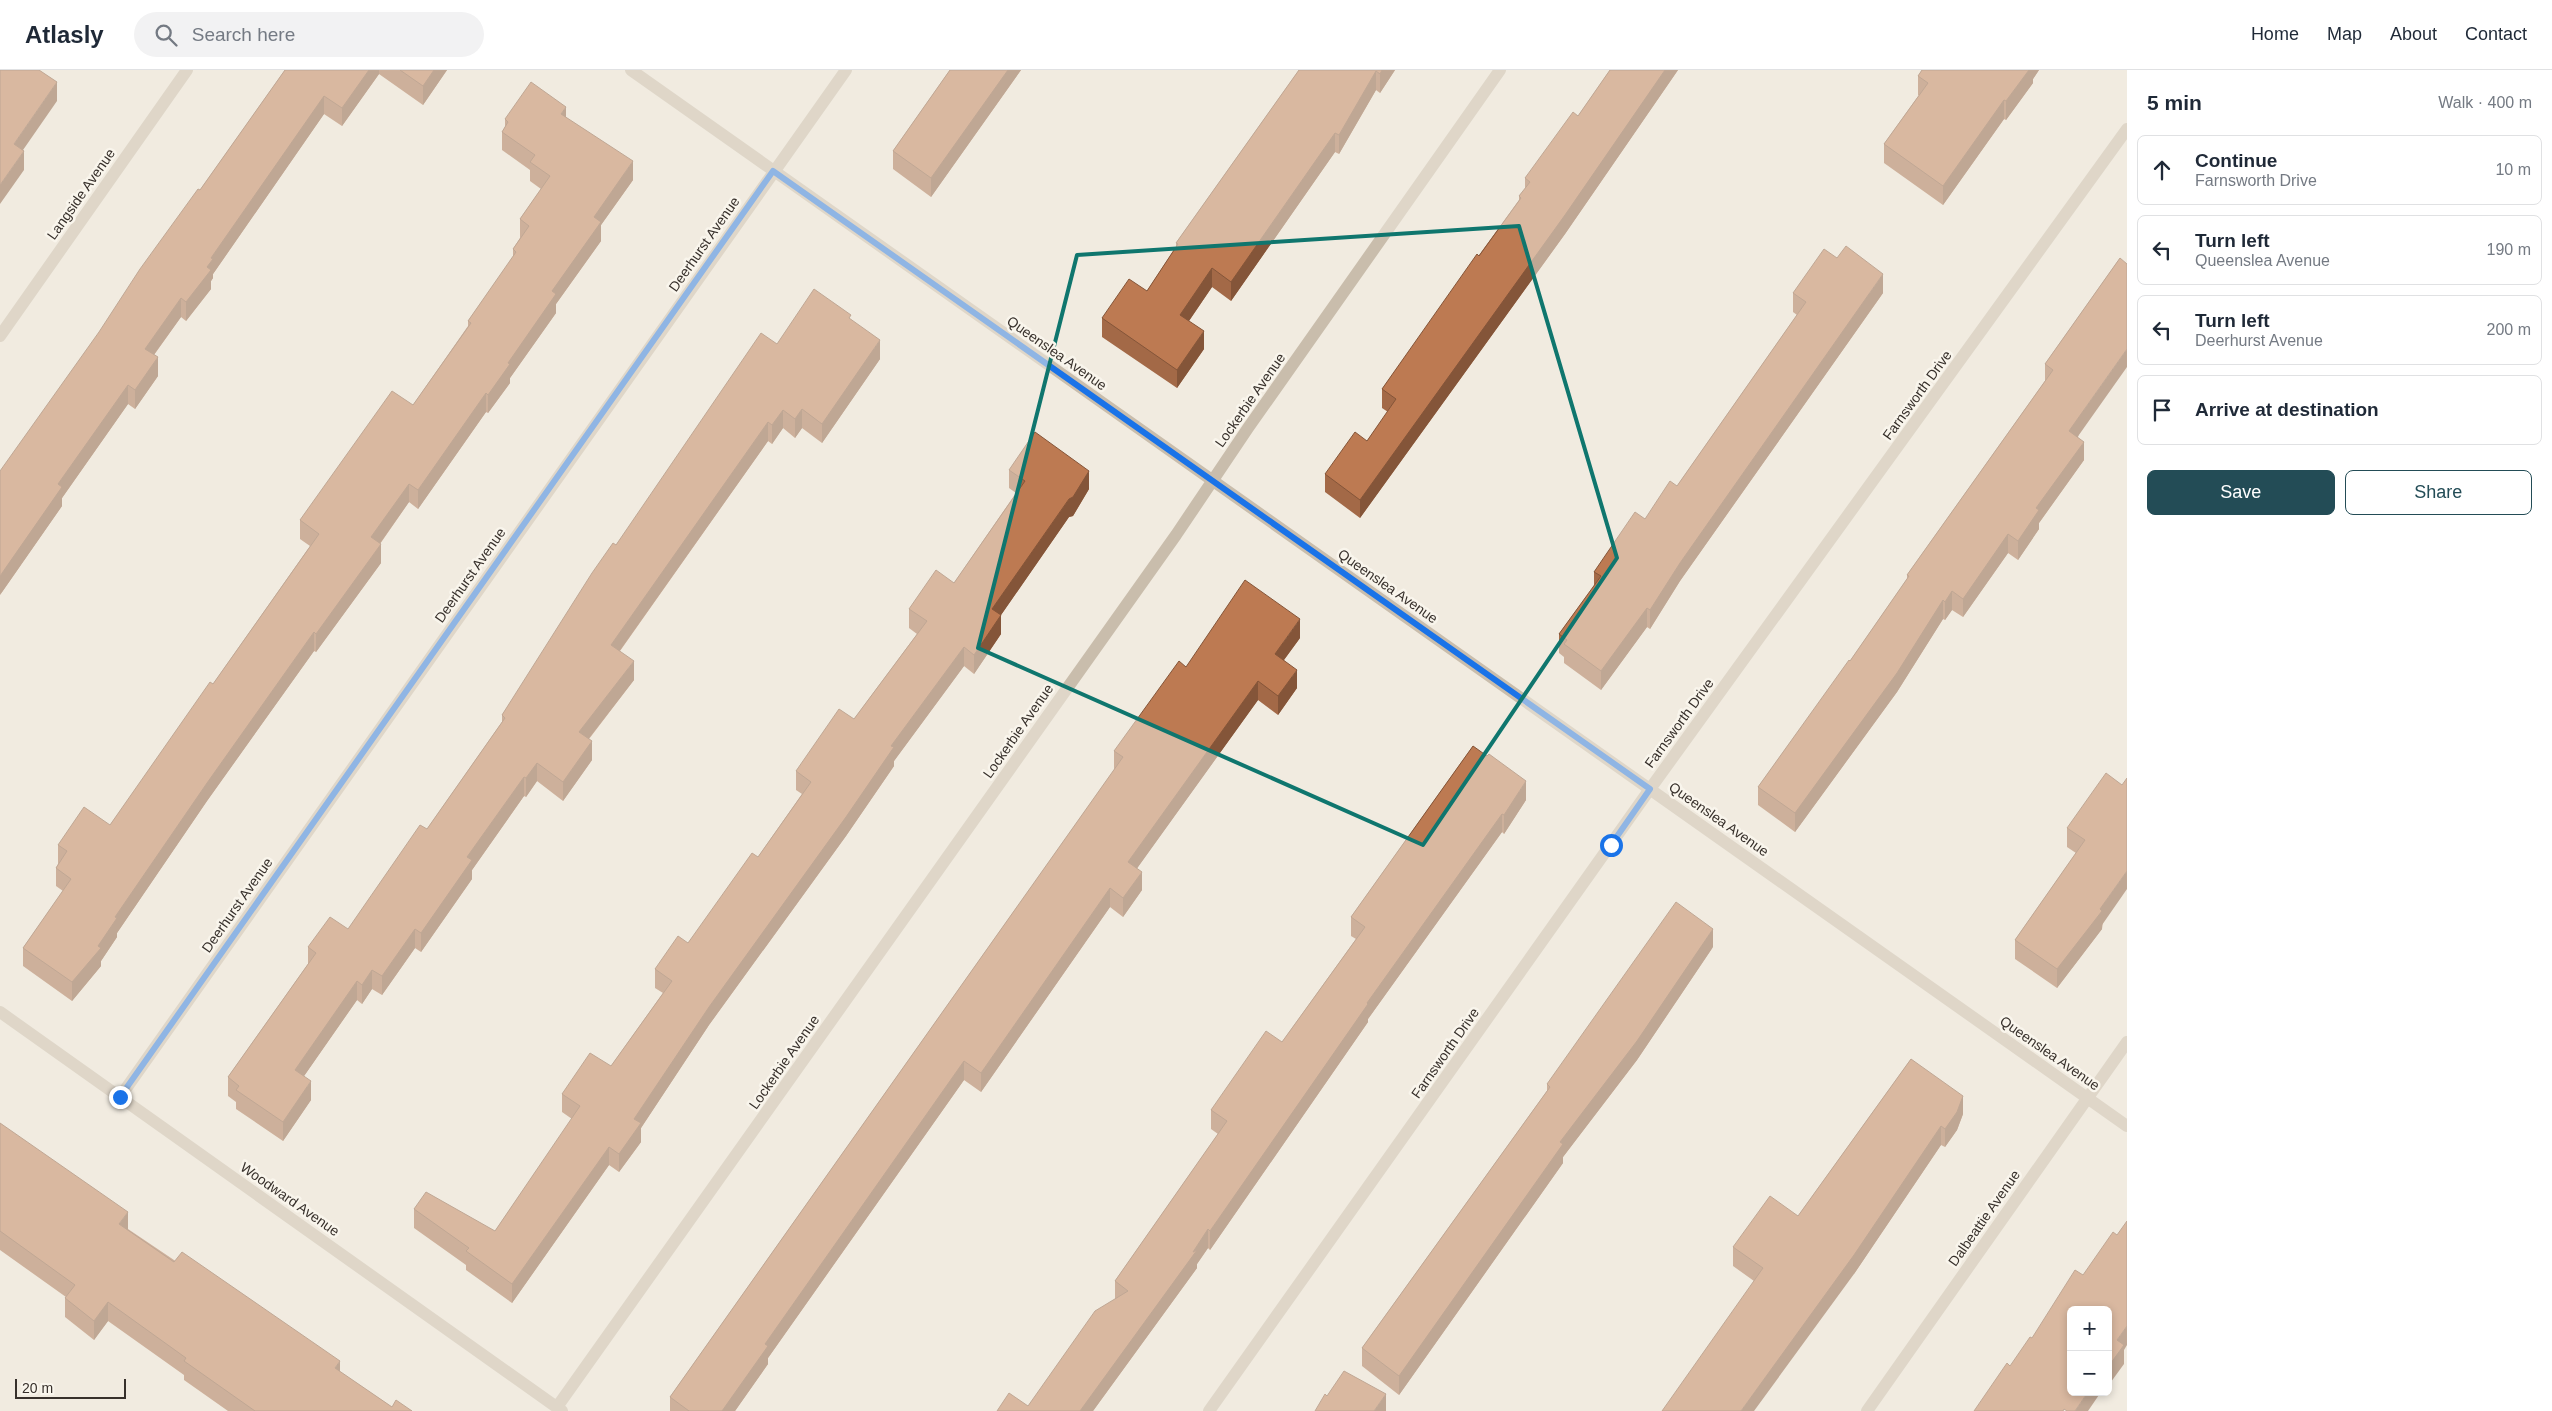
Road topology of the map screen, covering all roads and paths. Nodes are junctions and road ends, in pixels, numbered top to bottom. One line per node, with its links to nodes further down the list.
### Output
1 (187, 70): 7 (street, Langside Avenue)
2 (632, 70): 6 (street, Queenslea Avenue)
3 (846, 70): 6 (street, Deerhurst Avenue)
4 (1500, 70): 8 (street, Lockerbie Avenue)
5 (2127, 129): 9 (street, Farnsworth Drive)
6 (773, 171): 8 (street, Queenslea Avenue); 12 (street, Deerhurst Avenue)
7 (0, 336)
8 (1212, 481): 9 (street, Queenslea Avenue); 15 (street, Lockerbie Avenue)
9 (1650, 789): 13 (street, Queenslea Avenue); 16 (street, Farnsworth Drive)
10 (0, 1012): 12 (street, Woodward Avenue)
11 (2127, 1042): 13 (street, Dalbeattie Avenue)
12 (120, 1097): 15 (street, Woodward Avenue)
13 (2087, 1098): 14 (street, Queenslea Avenue); 17 (street, Dalbeattie Avenue)
14 (2127, 1126)
15 (559, 1409)
16 (1209, 1411)
17 (1866, 1411)

